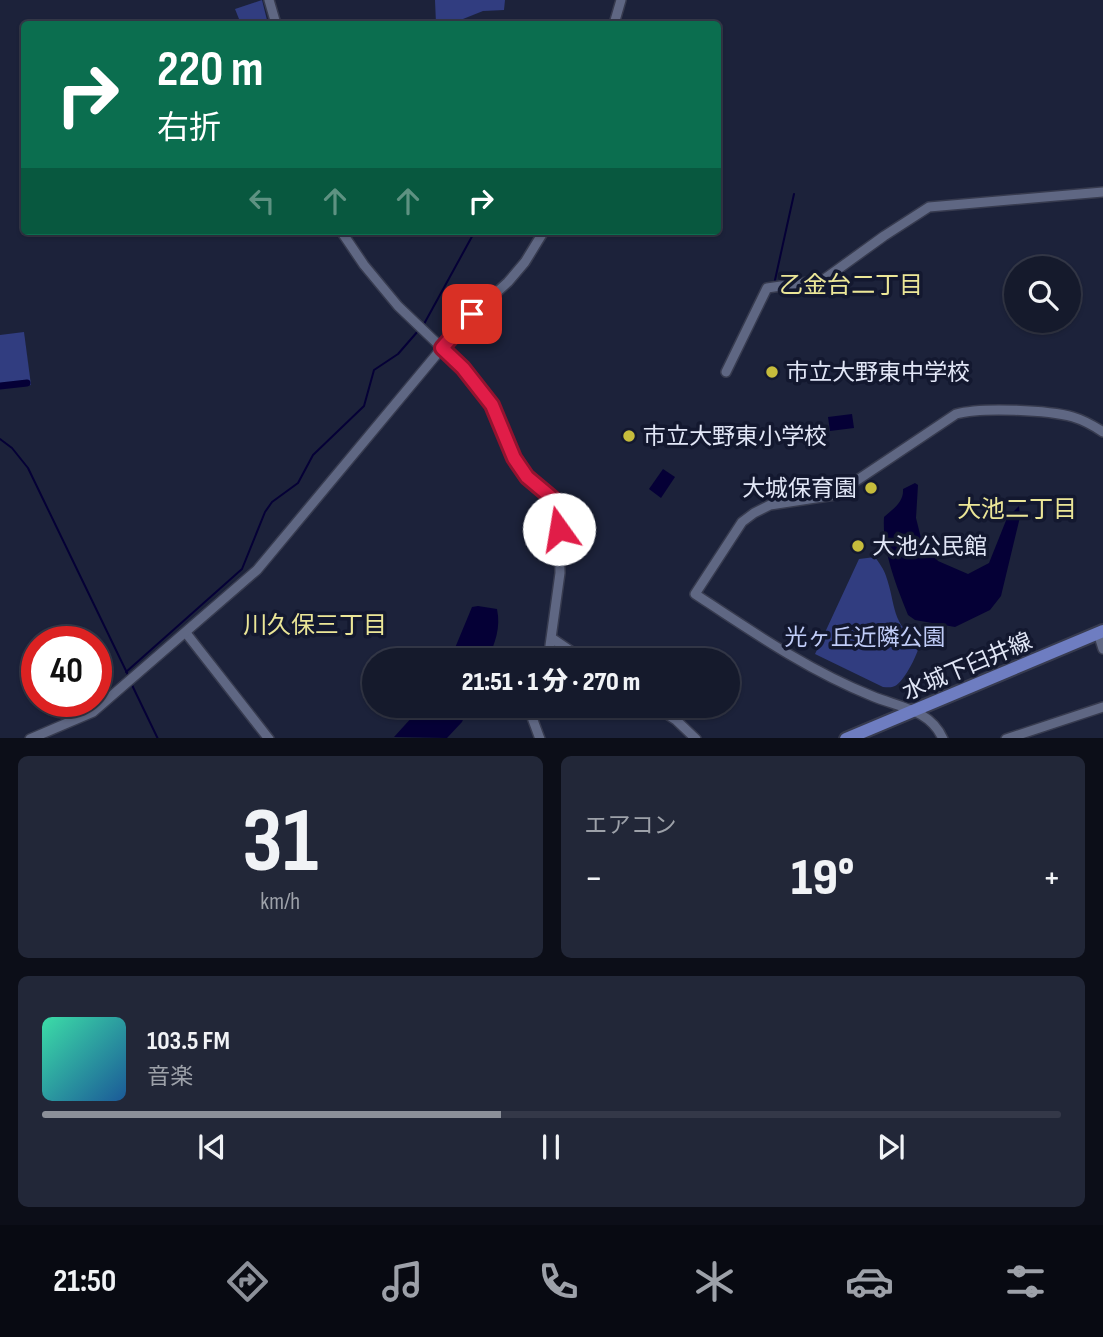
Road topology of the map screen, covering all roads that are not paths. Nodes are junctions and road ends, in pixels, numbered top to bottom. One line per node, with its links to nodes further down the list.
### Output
1 (269, 0): 3 (street)
2 (621, 0): 4 (street)
3 (275, 21)
4 (615, 21)
5 (1103, 191): 9 (street)
6 (344, 235): 8 (street)
7 (542, 235): 8 (street)
8 (442, 348): 12 (street); 13 (street)
9 (726, 372)
10 (1103, 432): 18 (street)
11 (1100, 632): 16 (street); 18 (main road, 水城下臼井線)
12 (186, 633): 21 (street); 22 (street)
13 (553, 639): 14 (street); 15 (street)
14 (551, 648)
15 (566, 648)
16 (1103, 649)
17 (1103, 707): 27 (street)
18 (916, 711): 25 (main road, 水城下臼井線); 26 (street)
19 (532, 718): 23 (street)
20 (673, 718): 24 (street)
21 (30, 738)
22 (269, 738)
23 (540, 738)
24 (696, 738)
25 (846, 738)
26 (943, 738)
27 (1006, 738)

